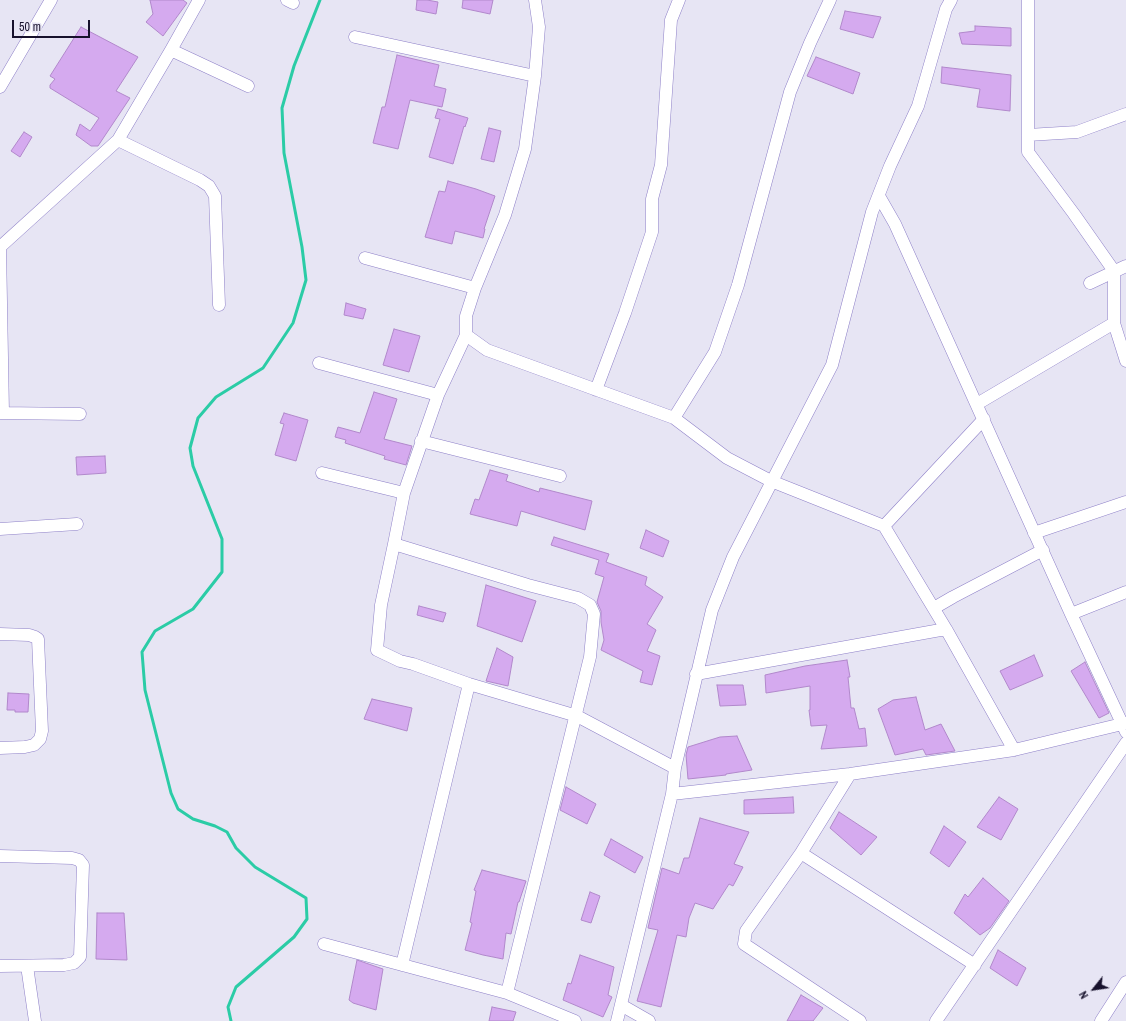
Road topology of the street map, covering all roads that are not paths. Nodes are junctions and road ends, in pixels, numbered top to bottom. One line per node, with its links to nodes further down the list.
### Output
1 (51, 0): 12 (street)
2 (199, 0): 9 (street)
3 (535, 0): 10 (street)
4 (679, 0): 28 (street)
5 (830, 0): 33 (street)
6 (951, 0): 16 (street)
7 (1028, 0): 14 (street)
8 (355, 37): 10 (street)
9 (171, 50): 11 (street); 15 (street)
10 (535, 76): 22 (street)
11 (248, 86)
12 (0, 87)
13 (1126, 114): 14 (street)
14 (1028, 135): 20 (street)
15 (118, 140): 17 (street); 23 (street)
16 (879, 196): 30 (street); 38 (street)
17 (0, 247): 31 (street)
18 (365, 258): 22 (street)
19 (1126, 266): 20 (street)
20 (1114, 271): 21 (street); 24 (street)
21 (1090, 283)
22 (475, 288): 25 (street)
23 (219, 305)
24 (1114, 323): 26 (street); 30 (street)
25 (466, 335): 28 (street); 29 (street)
26 (1126, 361)
27 (319, 363): 29 (street)
28 (596, 390): 33 (street)
29 (438, 395): 35 (street)
30 (977, 404): 34 (street)
31 (1, 413): 32 (street)
32 (80, 414)
33 (674, 418): 38 (street)
34 (984, 419): 42 (street); 44 (street)
35 (421, 441): 37 (street); 39 (street)
36 (322, 474): 39 (street)
37 (560, 476)
38 (771, 482): 42 (street); 52 (street)
39 (404, 493): 45 (street)
40 (1126, 502): 44 (street)
41 (77, 524): 43 (street)
42 (884, 526): 48 (street)
43 (0, 529)
44 (1034, 533): 46 (street)
45 (394, 544): 53 (street); 54 (street)
46 (1043, 550): 48 (street); 49 (street)
47 (1126, 592): 49 (street)
48 (934, 608): 50 (street)
49 (1071, 614): 55 (street)
50 (946, 629): 52 (street); 58 (street)
51 (0, 634): 57 (street)
52 (696, 674): 59 (street)
53 (470, 684): 54 (street); 65 (street)
54 (576, 716): 59 (street); 70 (street)
55 (1125, 727): 58 (street)
56 (1126, 743): 66 (street)
57 (0, 748)
58 (1014, 750): 60 (street)
59 (674, 768): 61 (street)
60 (850, 774): 61 (street); 62 (street)
61 (672, 794): 71 (street)
62 (801, 853): 66 (street); 76 (street)
63 (0, 856): 68 (street)
64 (324, 944): 65 (street)
65 (402, 965): 70 (street)
66 (975, 965): 77 (street)
67 (0, 966): 68 (street)
68 (27, 966): 72 (street)
69 (1126, 982): 78 (street)
70 (507, 993): 73 (street)
71 (621, 1005): 74 (street); 75 (street)
72 (35, 1021)
73 (575, 1021)
74 (616, 1021)
75 (649, 1021)
76 (860, 1021)
77 (936, 1021)
78 (1101, 1021)

